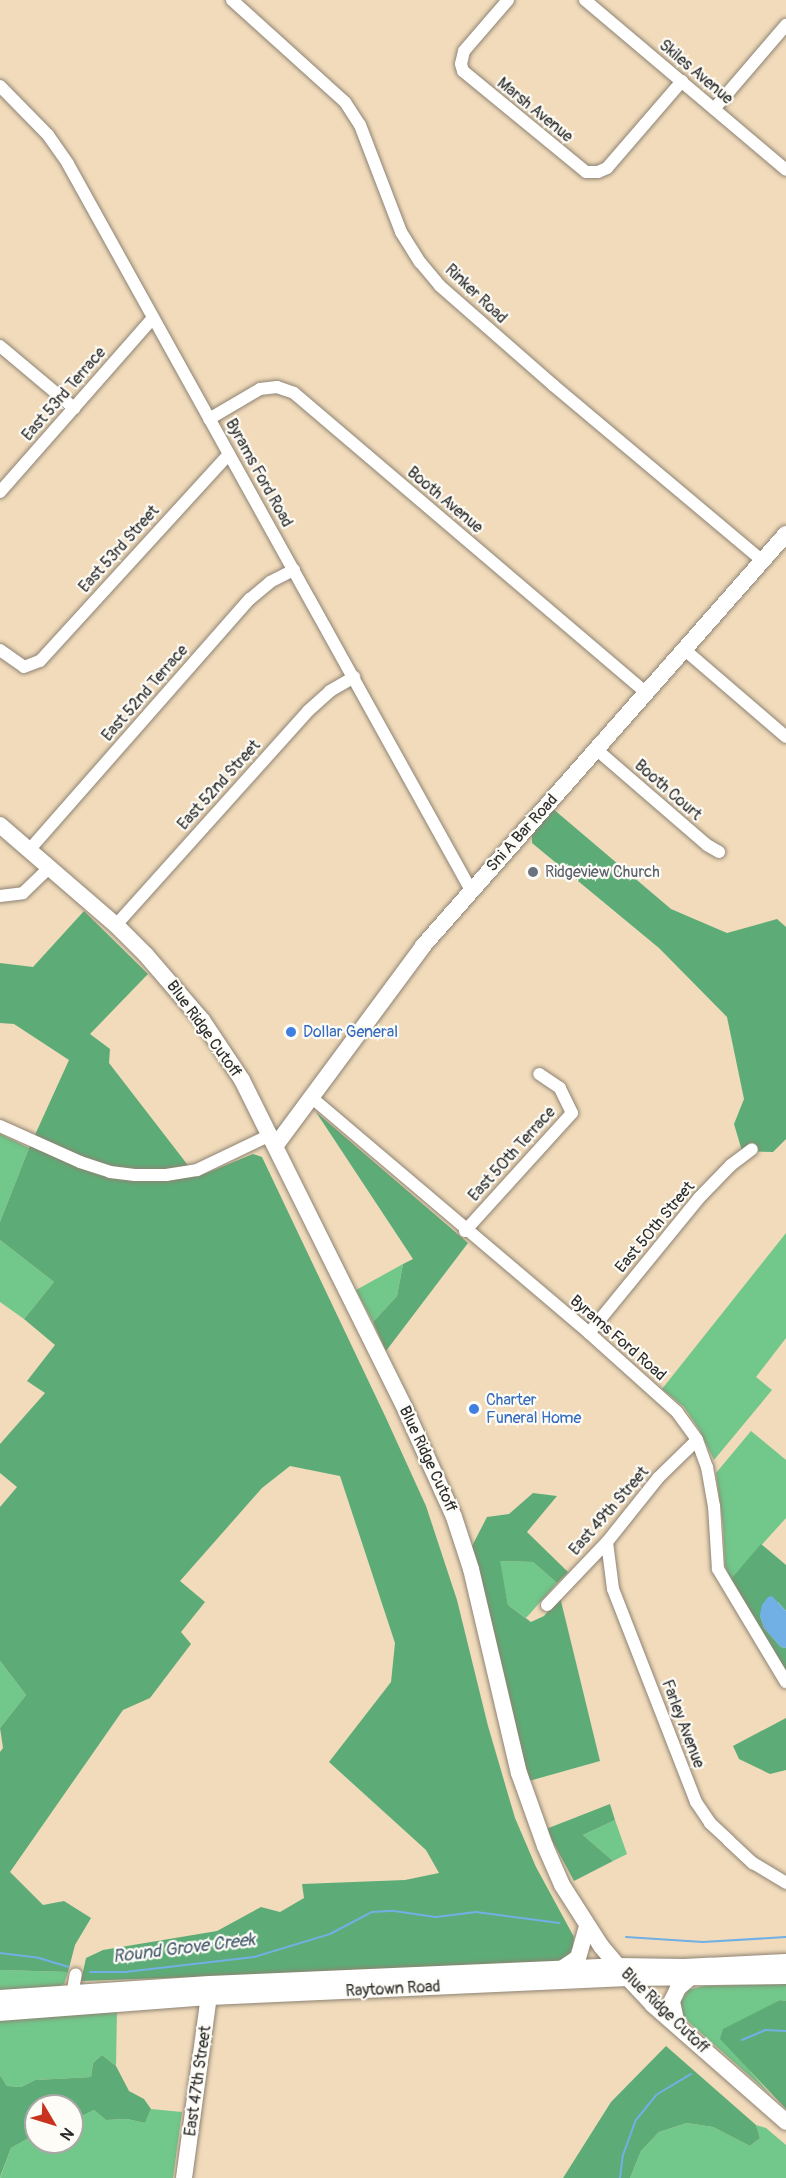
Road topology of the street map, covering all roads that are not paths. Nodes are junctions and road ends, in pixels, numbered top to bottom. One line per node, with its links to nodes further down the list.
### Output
1 (232, 0): 16 (street, Rinker Road)
2 (508, 0): 5 (street, Marsh Avenue)
3 (585, 0): 5 (street, Skiles Avenue)
4 (786, 25): 7 (street)
5 (682, 81): 7 (street, Skiles Avenue)
6 (0, 86): 9 (street, Byrams Ford Road)
7 (714, 109): 8 (street, Skiles Avenue)
8 (786, 170)
9 (153, 318): 11 (street, East 53rd Terrace); 12 (street, Byrams Ford Road)
10 (0, 345): 11 (street)
11 (74, 408): 14 (street, East 53rd Terrace)
12 (209, 419): 13 (street, Byrams Ford Road); 21 (street, Booth Avenue)
13 (229, 453): 17 (street, Byrams Ford Road); 18 (street, East 53rd Street)
14 (0, 492)
15 (786, 534): 16 (main road, Sni A Bar Road)
16 (763, 561): 19 (main road, Sni A Bar Road)
17 (294, 570): 20 (street, Byrams Ford Road); 25 (street, East 52nd Terrace)
18 (0, 650)
19 (686, 650): 21 (main road, Sni A Bar Road); 22 (street)
20 (354, 677): 28 (street, Byrams Ford Road); 30 (street, East 52nd Street)
21 (647, 693): 23 (main road, Sni A Bar Road)
22 (786, 737)
23 (597, 750): 26 (street, Booth Court); 28 (main road, Sni A Bar Road)
24 (0, 825): 25 (main road, Blue Ridge Cutoff)
25 (30, 849): 27 (main road, Blue Ridge Cutoff)
26 (719, 852)
27 (50, 867): 29 (street); 30 (main road, Blue Ridge Cutoff)
28 (471, 890): 32 (main road, Sni A Bar Road)
29 (0, 897)
30 (116, 925): 34 (main road, Blue Ridge Cutoff)
31 (538, 1074): 36 (street, East 50th Terrace)
32 (311, 1097): 34 (main road, Sni A Bar Road); 36 (street, Byrams Ford Road)
33 (0, 1126): 34 (street, Sni A Bar Road)
34 (273, 1140): 43 (main road, Blue Ridge Cutoff)
35 (752, 1149): 37 (street, East 50th Street)
36 (465, 1231): 37 (street, Byrams Ford Road)
37 (589, 1333): 38 (street, Byrams Ford Road)
38 (697, 1440): 39 (street, East 49th Street); 41 (street, Byrams Ford Road)
39 (607, 1542): 40 (street, East 49th Street); 42 (street, Farley Avenue)
40 (547, 1605)
41 (786, 1682)
42 (786, 1883)
43 (587, 1926): 45 (main road); 46 (main road, Blue Ridge Cutoff)
44 (786, 1962): 46 (main road, Raytown Road)
45 (563, 1968): 46 (main road, Raytown Road); 50 (main road, Raytown Road)
46 (622, 1972): 49 (main road, Raytown Road); 50 (main road, Raytown Road); 54 (main road, Blue Ridge Cutoff)
47 (76, 1974): 52 (street)
48 (786, 1976): 49 (main road, Raytown Road)
49 (690, 1978): 54 (main road)
50 (210, 1990): 52 (main road, Raytown Road); 56 (main road, East 47th Street)
51 (0, 1998): 52 (main road, Raytown Road)
52 (71, 2001): 53 (main road, Raytown Road)
53 (0, 2013)
54 (678, 2026): 55 (main road, Blue Ridge Cutoff)
55 (786, 2122)
56 (184, 2178)

